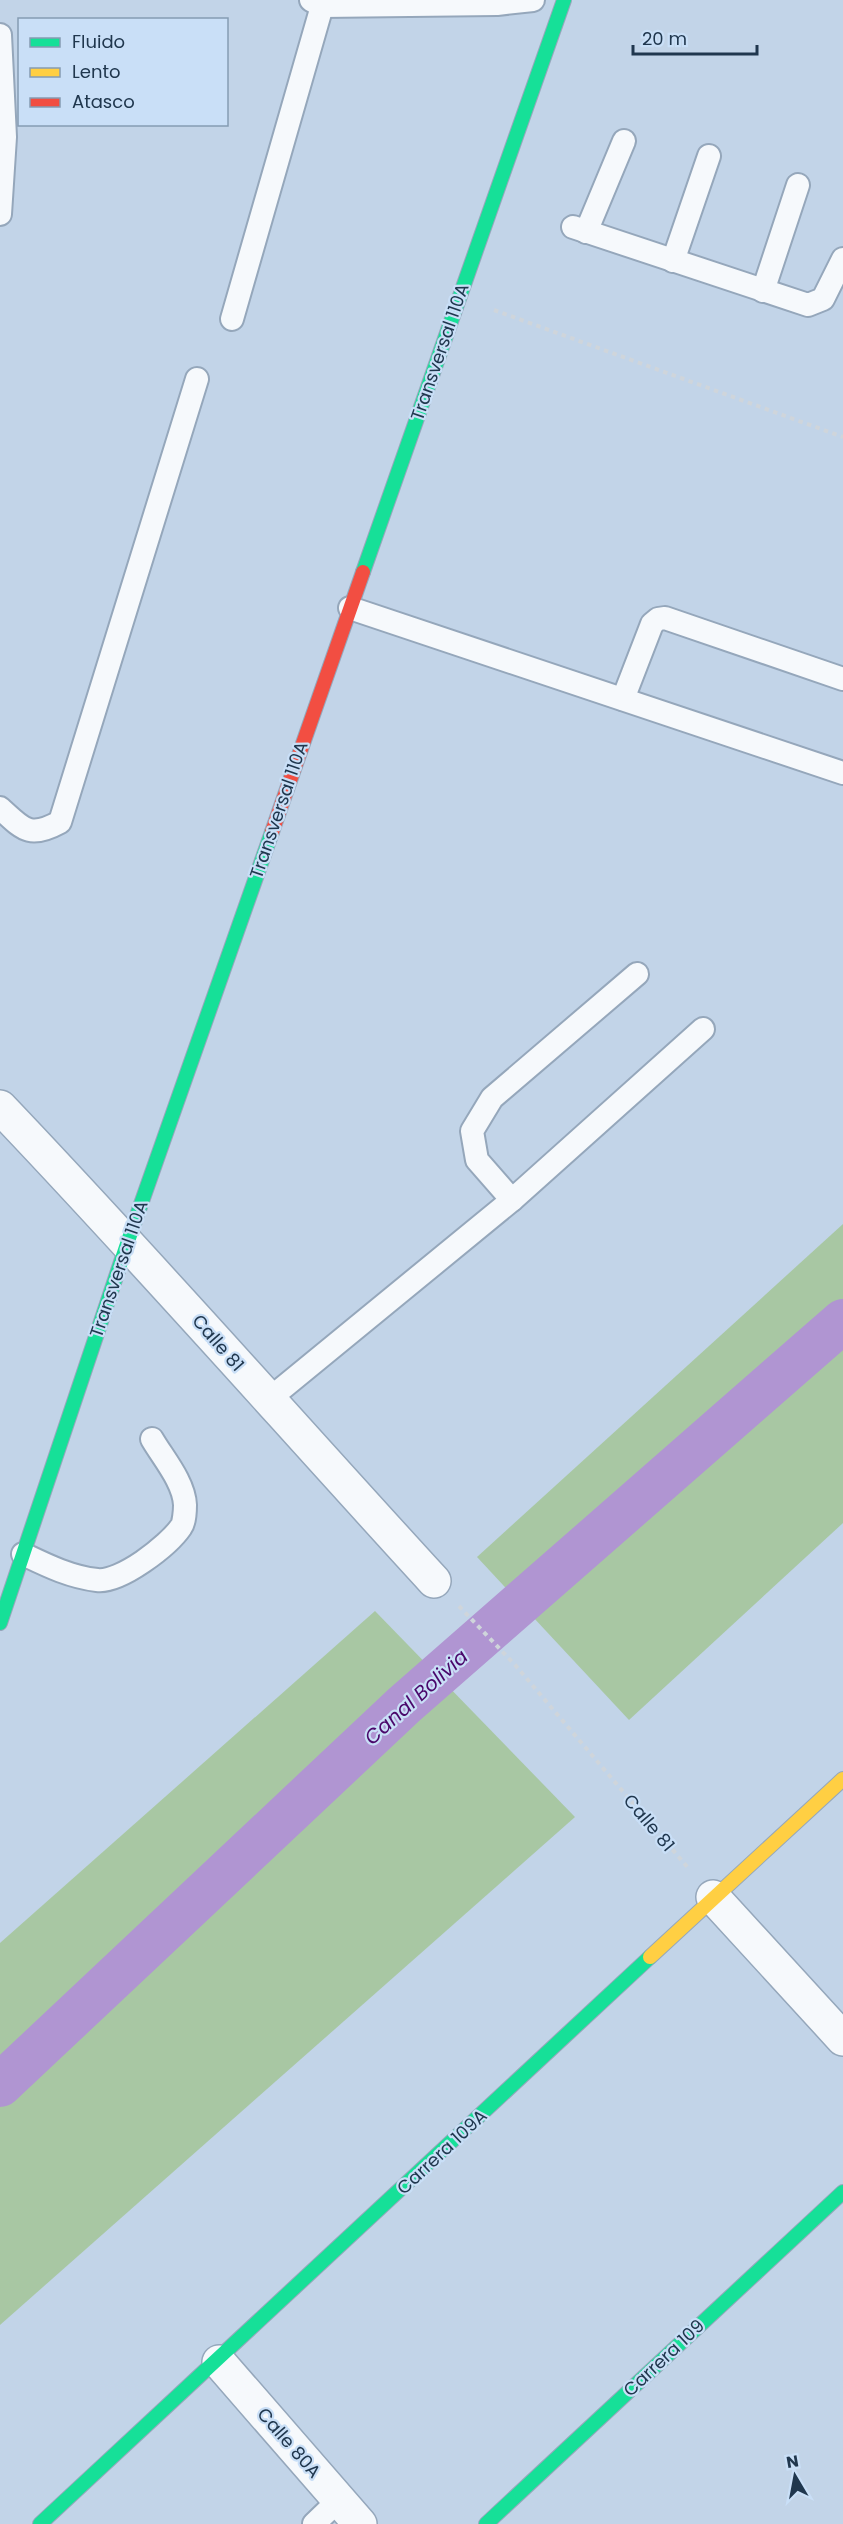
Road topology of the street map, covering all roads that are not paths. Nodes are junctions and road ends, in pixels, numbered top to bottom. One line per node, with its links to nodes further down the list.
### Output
1 (532, 0): 3 (lane)
2 (564, 0): 14 (street, Transversal 110A)
3 (317, 3): 12 (lane)
4 (0, 35): 8 (lane)
5 (624, 141): 10 (lane)
6 (709, 156): 10 (lane)
7 (798, 185): 11 (lane)
8 (0, 214)
9 (843, 259): 11 (lane)
10 (673, 261): 11 (lane)
11 (764, 291)
12 (232, 319)
13 (197, 379): 18 (lane)
14 (350, 608): 16 (lane); 23 (street, Transversal 110A)
15 (843, 679): 16 (lane)
16 (623, 699): 17 (lane)
17 (843, 773)
18 (0, 808)
19 (637, 974): 22 (lane)
20 (703, 1029): 22 (lane)
21 (0, 1107): 23 (street, Calle 81)
22 (512, 1200): 24 (lane)
23 (128, 1241): 24 (street, Calle 81); 26 (street, Transversal 110A)
24 (268, 1400): 27 (street, Calle 81)
25 (152, 1439): 26 (lane)
26 (23, 1554): 28 (street, Transversal 110A)
27 (434, 1581)
28 (0, 1623)
29 (843, 1779): 30 (street, Carrera 109A)
30 (713, 1897): 31 (street); 33 (street, Carrera 109A)
31 (843, 2039)
32 (843, 2192): 37 (street, Carrera 109)
33 (219, 2362): 34 (street, Calle 80A); 35 (street, Carrera 109A)
34 (349, 2512): 36 (lane)
35 (40, 2524)
36 (314, 2524)
37 (486, 2524)

